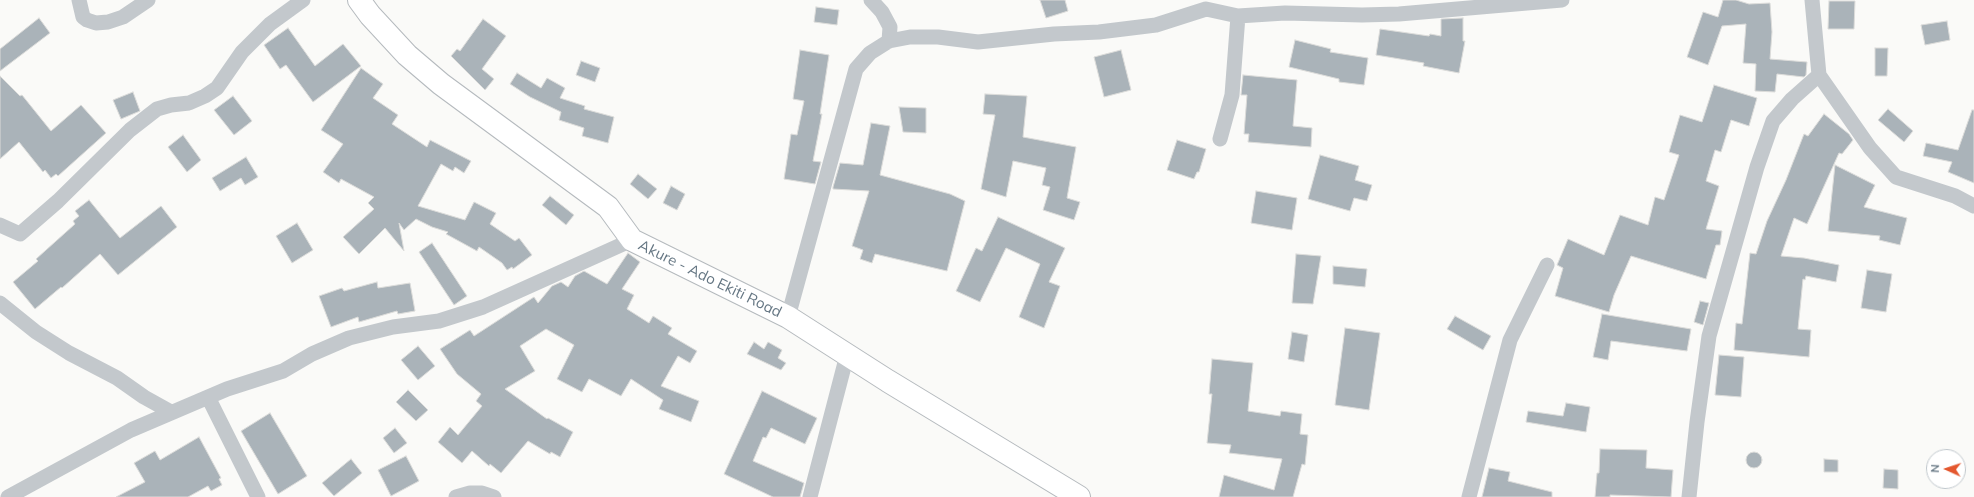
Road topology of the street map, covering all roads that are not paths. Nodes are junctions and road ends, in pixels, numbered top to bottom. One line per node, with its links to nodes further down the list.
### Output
1 (78, 0): 2 (street)
2 (148, 0)
3 (303, 0): 13 (street)
4 (359, 0): 14 (main road, Akure - Ado Ekiti Road)
5 (871, 0): 9 (street)
6 (1562, 0): 8 (street)
7 (1812, 0): 10 (street)
8 (1238, 16): 9 (street); 11 (street)
9 (889, 41): 17 (street)
10 (1819, 75): 12 (street); 28 (street)
11 (1220, 139)
12 (1974, 206)
13 (0, 225)
14 (632, 240): 17 (main road, Akure - Ado Ekiti Road); 19 (street)
15 (1547, 265): 27 (street)
16 (0, 303): 20 (street)
17 (788, 317): 18 (main road, Akure - Ado Ekiti Road)
18 (847, 355): 25 (street); 26 (main road, Akure - Ado Ekiti Road)
19 (208, 397): 20 (street); 22 (street)
20 (171, 412): 21 (street)
21 (8, 497)
22 (258, 497)
23 (456, 497): 24 (street)
24 (494, 497)
25 (810, 497)
26 (1079, 497)
27 (1469, 497)
28 (1689, 497)

